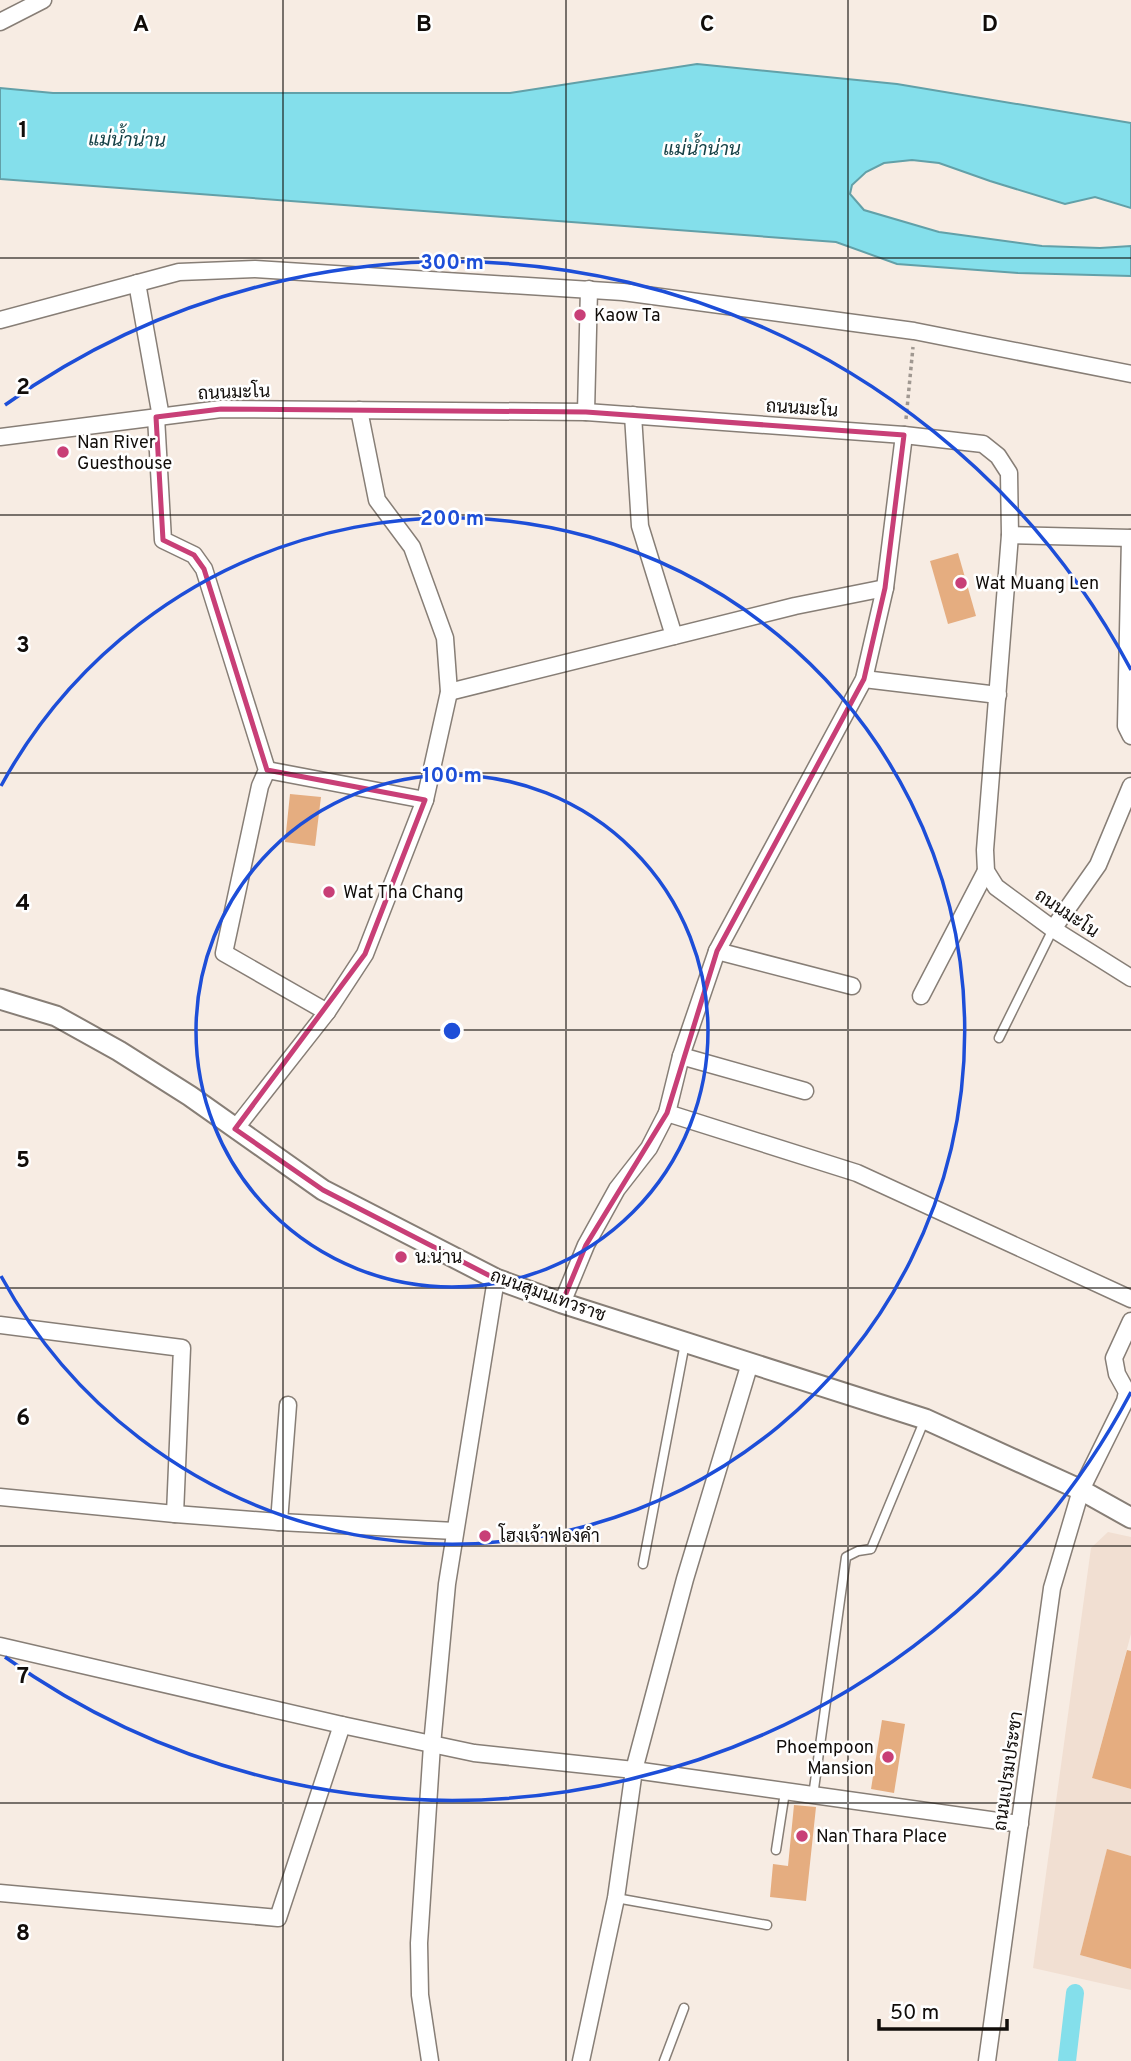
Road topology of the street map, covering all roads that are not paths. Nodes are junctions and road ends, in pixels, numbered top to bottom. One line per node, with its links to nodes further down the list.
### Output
1 (43, 0): 2 (street)
2 (0, 22)
3 (137, 283): 4 (street); 5 (street); 10 (street)
4 (589, 289): 6 (street); 8 (street)
5 (0, 320)
6 (1131, 374)
7 (359, 410): 8 (street, ถนนมะโน); 10 (street, ถนนมะโน); 18 (street)
8 (586, 412): 9 (street, ถนนมะโน)
9 (633, 415): 11 (street, ถนนมะโน); 16 (street)
10 (159, 417): 12 (street, ถนนมะโน); 21 (street)
11 (904, 435): 13 (street, ถนนมะโน); 15 (street)
12 (0, 437)
13 (1010, 535): 14 (street); 19 (street, ถนนมะโน)
14 (1131, 538): 20 (street)
15 (885, 588): 16 (street); 17 (street)
16 (674, 636): 18 (street)
17 (864, 679): 19 (street); 26 (street)
18 (449, 692): 23 (street)
19 (998, 695): 24 (street, ถนนมะโน)
20 (1131, 736)
21 (267, 770): 23 (street); 31 (street)
22 (1131, 786): 25 (street)
23 (425, 800): 31 (street)
24 (986, 871): 25 (street, ถนนมะโน); 29 (street)
25 (1054, 929): 27 (street, ถนนมะโน); 32 (lane)
26 (717, 951): 28 (street); 33 (street)
27 (1131, 978)
28 (852, 985)
29 (921, 996)
30 (0, 999): 36 (street, ถนนสุมนเทวราช)
31 (327, 1012): 36 (street)
32 (999, 1038)
33 (681, 1056): 34 (street); 35 (street)
34 (805, 1091)
35 (667, 1113): 38 (street); 39 (street)
36 (235, 1129): 37 (street, ถนนสุมนเทวราช)
37 (496, 1279): 39 (street, ถนนสุมนเทวราช); 51 (street)
38 (1131, 1299)
39 (562, 1303): 42 (street, ถนนสุมนเทวราช)
40 (1131, 1321): 46 (street, ถนนเปรมประชา)
41 (0, 1325): 48 (street)
42 (685, 1341): 43 (street, ถนนสุมนเทวราช); 52 (lane)
43 (750, 1363): 45 (street, ถนนสุมนเทวราช); 56 (street)
44 (288, 1405): 50 (street)
45 (925, 1419): 46 (street, ถนนสุมนเทวราช); 58 (lane)
46 (1081, 1490): 49 (street, ถนนสุมนเทวราช); 59 (street, ถนนเปรมประชา)
47 (0, 1497): 48 (street)
48 (175, 1514): 50 (street)
49 (1131, 1518)
50 (279, 1522): 51 (street)
51 (455, 1531): 55 (street)
52 (643, 1564)
53 (0, 1646): 54 (street)
54 (342, 1725): 55 (street); 61 (street)
55 (432, 1745): 56 (street); 65 (street)
56 (634, 1770): 57 (street); 62 (street)
57 (785, 1792): 58 (street); 60 (lane)
58 (813, 1797): 59 (street)
59 (1020, 1824): 68 (street, ถนนเปรมประชา)
60 (776, 1850)
61 (0, 1893)
62 (616, 1898): 63 (lane); 66 (street)
63 (767, 1925)
64 (684, 2008): 67 (lane)
65 (430, 2061)
66 (581, 2061)
67 (664, 2061)
68 (987, 2061)

